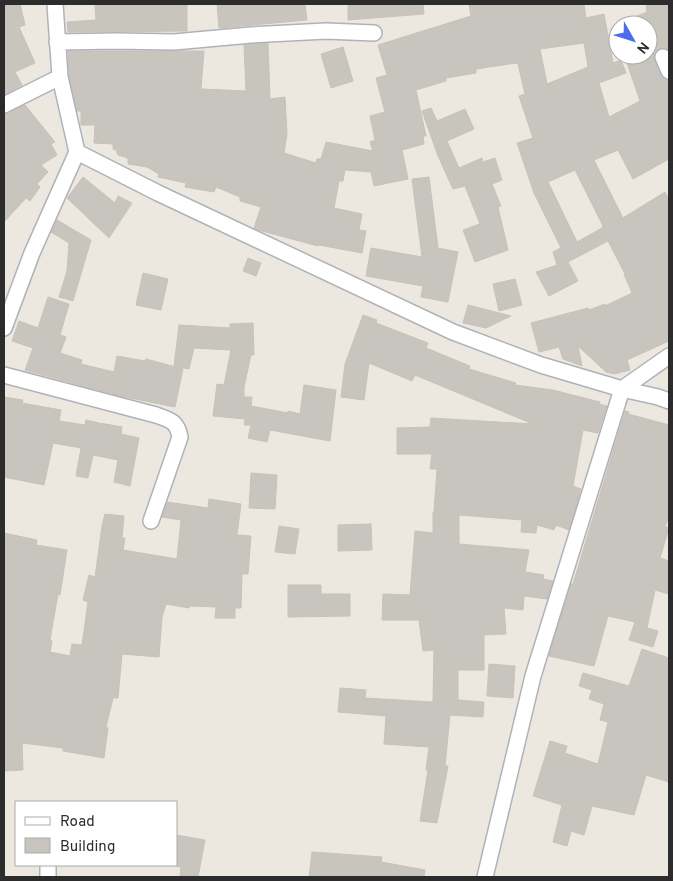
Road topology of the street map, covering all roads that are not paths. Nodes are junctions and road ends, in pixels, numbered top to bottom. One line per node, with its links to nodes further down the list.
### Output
1 (55, 4): 3 (street)
2 (374, 33): 3 (street)
3 (57, 42): 6 (street)
4 (662, 57): 5 (street)
5 (669, 71)
6 (60, 77): 7 (street); 8 (street)
7 (4, 105)
8 (77, 152): 9 (street); 12 (street)
9 (4, 328)
10 (669, 356): 12 (street)
11 (4, 376): 14 (street)
12 (622, 389): 13 (street); 15 (street)
13 (669, 401)
14 (151, 521)
15 (485, 877)

